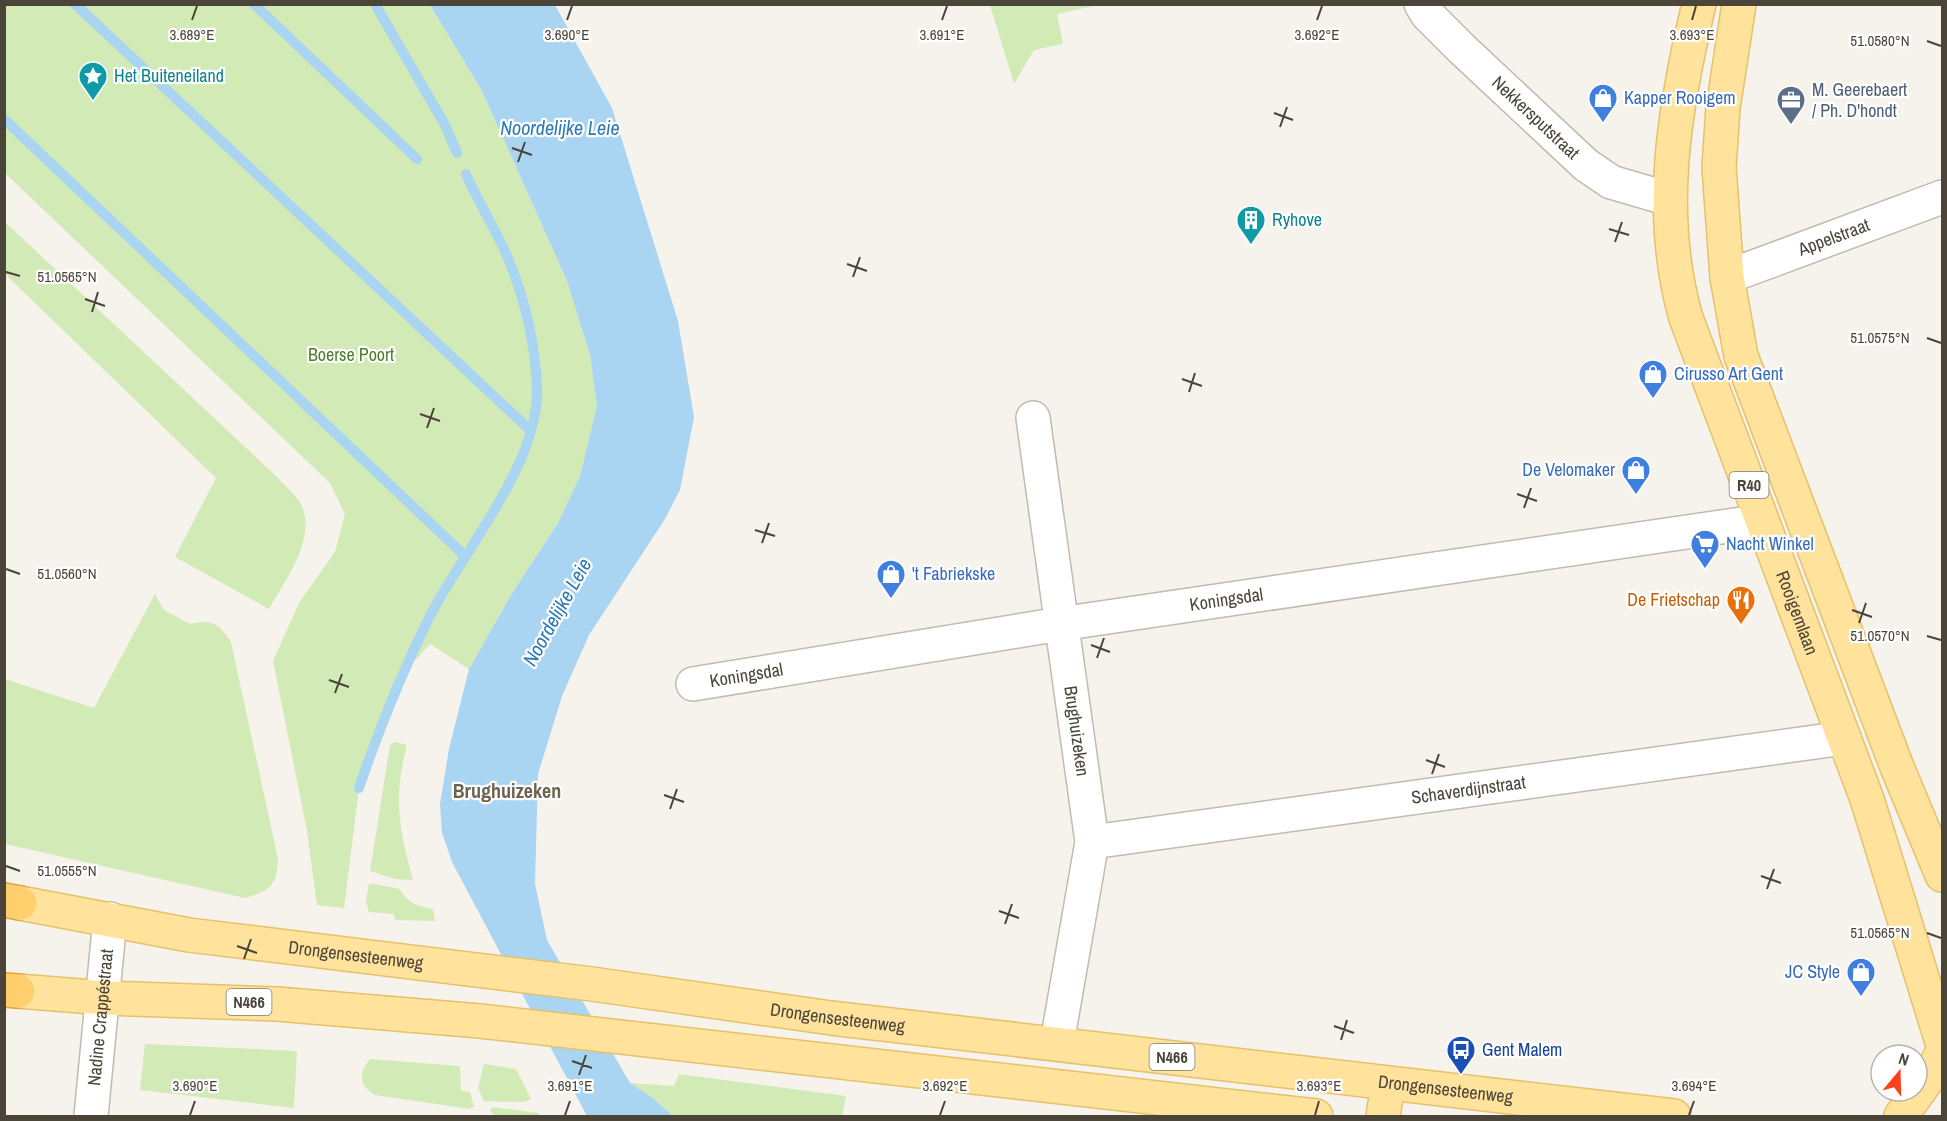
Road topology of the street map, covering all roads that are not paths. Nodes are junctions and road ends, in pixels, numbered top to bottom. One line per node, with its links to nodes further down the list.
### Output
1 (1421, 4): 5 (street, Nekkersputstraat)
2 (1699, 4): 5 (main road, Rooigemlaan / R40)
3 (1739, 4): 6 (main road, R40)
4 (1942, 197): 6 (street, Appelstraat)
5 (1669, 199): 8 (main road, Rooigemlaan / R40)
6 (1726, 277): 13 (main road, R40)
7 (1033, 418): 9 (street, Brughuizeken)
8 (1762, 520): 9 (street, Koningsdal); 11 (main road, Rooigemlaan / R40)
9 (1060, 624): 10 (street, Koningsdal); 12 (street, Brughuizeken)
10 (693, 684)
11 (1844, 738): 12 (street, Schaverdijnstraat); 18 (main road, Rooigemlaan / R40)
12 (1092, 842): 19 (street, Brughuizeken)
13 (1942, 875)
14 (12, 902): 15 (main road, Drongensesteenweg / N466)
15 (110, 919): 17 (street, Nadine Crappéstraat); 19 (main road, Drongensesteenweg / N466)
16 (11, 990): 17 (main road, N466)
17 (105, 998): 21 (main road, N466); 23 (street, Nadine Crappéstraat)
18 (1942, 1042)
19 (1057, 1043): 21 (main road); 22 (main road, Drongensesteenweg / N466)
20 (1942, 1053): 26 (main road)
21 (1048, 1085): 24 (main road, N466)
22 (1385, 1101): 25 (main road, Drongensesteenweg / N466)
23 (92, 1116)
24 (1316, 1116)
25 (1674, 1116)
26 (1901, 1116)

